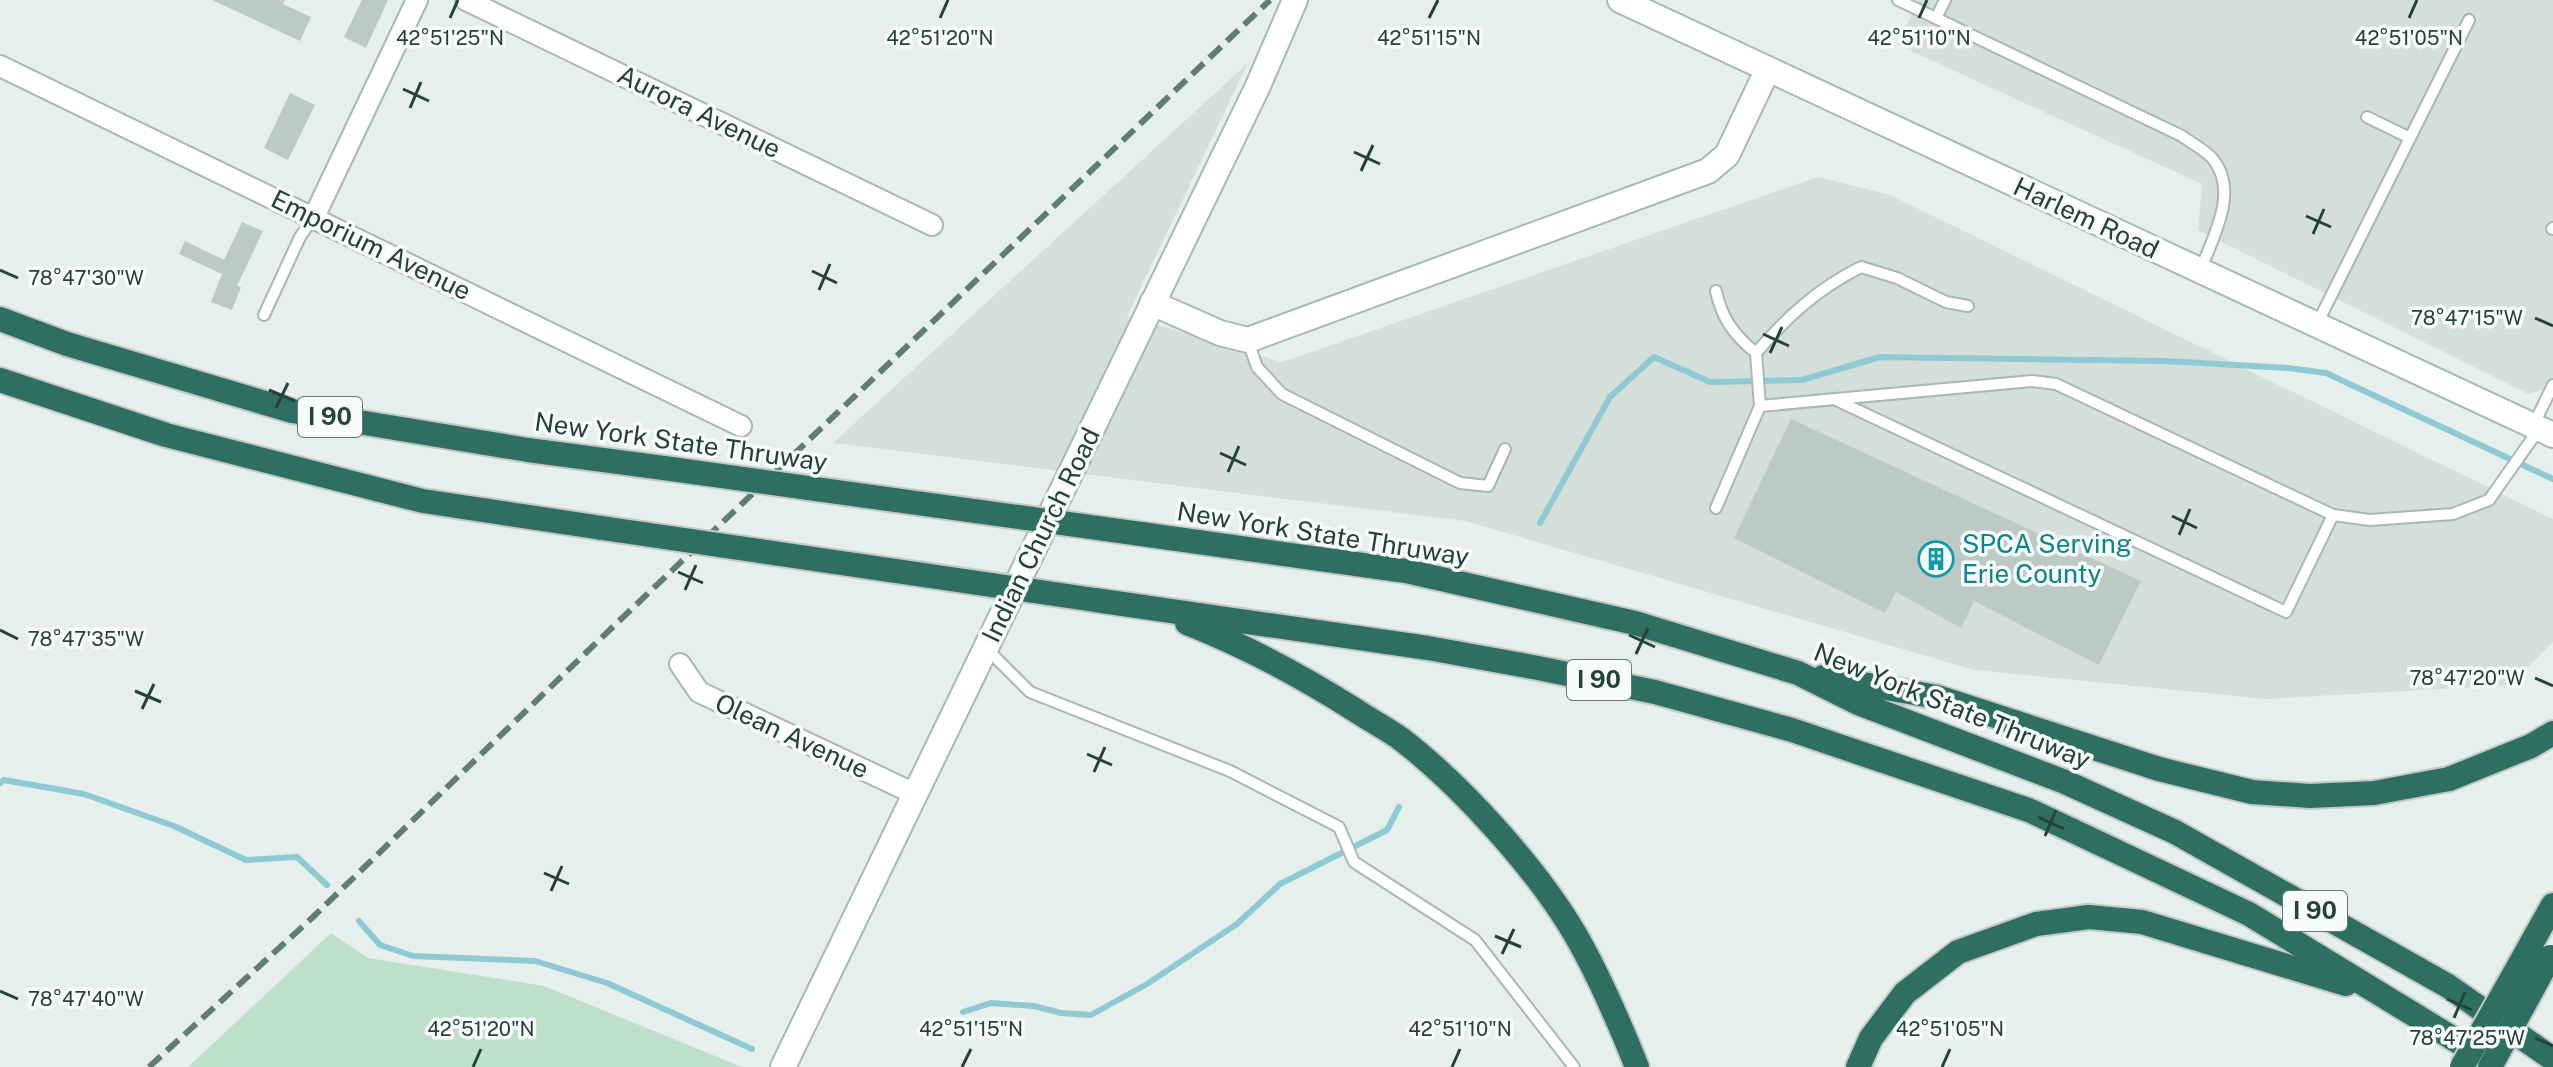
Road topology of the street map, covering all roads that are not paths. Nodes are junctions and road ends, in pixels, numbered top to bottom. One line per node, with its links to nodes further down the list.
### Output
1 (417, 0): 13 (street)
2 (466, 0): 14 (street, Aurora Avenue)
3 (1295, 0): 17 (main road, Indian Church Road)
4 (1620, 0): 10 (main road, Harlem Road)
5 (1898, 0): 7 (lane)
6 (1945, 0): 7 (lane)
7 (1936, 18): 15 (lane)
8 (2469, 20): 12 (lane)
9 (0, 66): 13 (street, Emporium Avenue)
10 (1767, 71): 15 (main road, Harlem Road); 22 (main road)
11 (2367, 117): 12 (lane)
12 (2410, 138): 21 (lane)
13 (314, 217): 19 (lane); 28 (street, Emporium Avenue)
14 (932, 225)
15 (2200, 271): 21 (main road, Harlem Road)
16 (1716, 291): 23 (lane)
17 (1152, 303): 22 (main road); 34 (main road, Indian Church Road)
18 (1968, 306): 23 (lane)
19 (264, 315)
20 (0, 319): 36 (highway, New York State Thruway / I 90, bridge)
21 (2317, 326): 29 (main road, Harlem Road)
22 (1248, 340): 30 (lane)
23 (1756, 353): 27 (lane)
24 (0, 380): 33 (highway, I 90, bridge)
25 (2553, 385): 29 (lane)
26 (1834, 399): 27 (lane); 32 (lane); 32 (lane)
27 (1760, 406): 31 (lane)
28 (741, 426)
29 (2541, 430): 32 (lane)
30 (1505, 449)
31 (1716, 508)
32 (2333, 515)
33 (1152, 609): 41 (highway, I 90); 45 (highway)
34 (987, 649): 38 (main road, Indian Church Road); 44 (lane)
35 (680, 664): 38 (street, Olean Avenue)
36 (1798, 673): 37 (highway); 42 (highway, New York State Thruway / I 90)
37 (2553, 733)
38 (915, 794): 43 (main road, Indian Church Road)
39 (2553, 905): 40 (highway)
40 (2545, 951): 47 (highway, bridge); 48 (highway, bridge)
41 (2386, 998): 46 (highway); 48 (highway, I 90)
42 (2553, 1059)
43 (783, 1067)
44 (1574, 1067)
45 (1637, 1067)
46 (1858, 1067)
47 (2462, 1067)
48 (2492, 1067)

